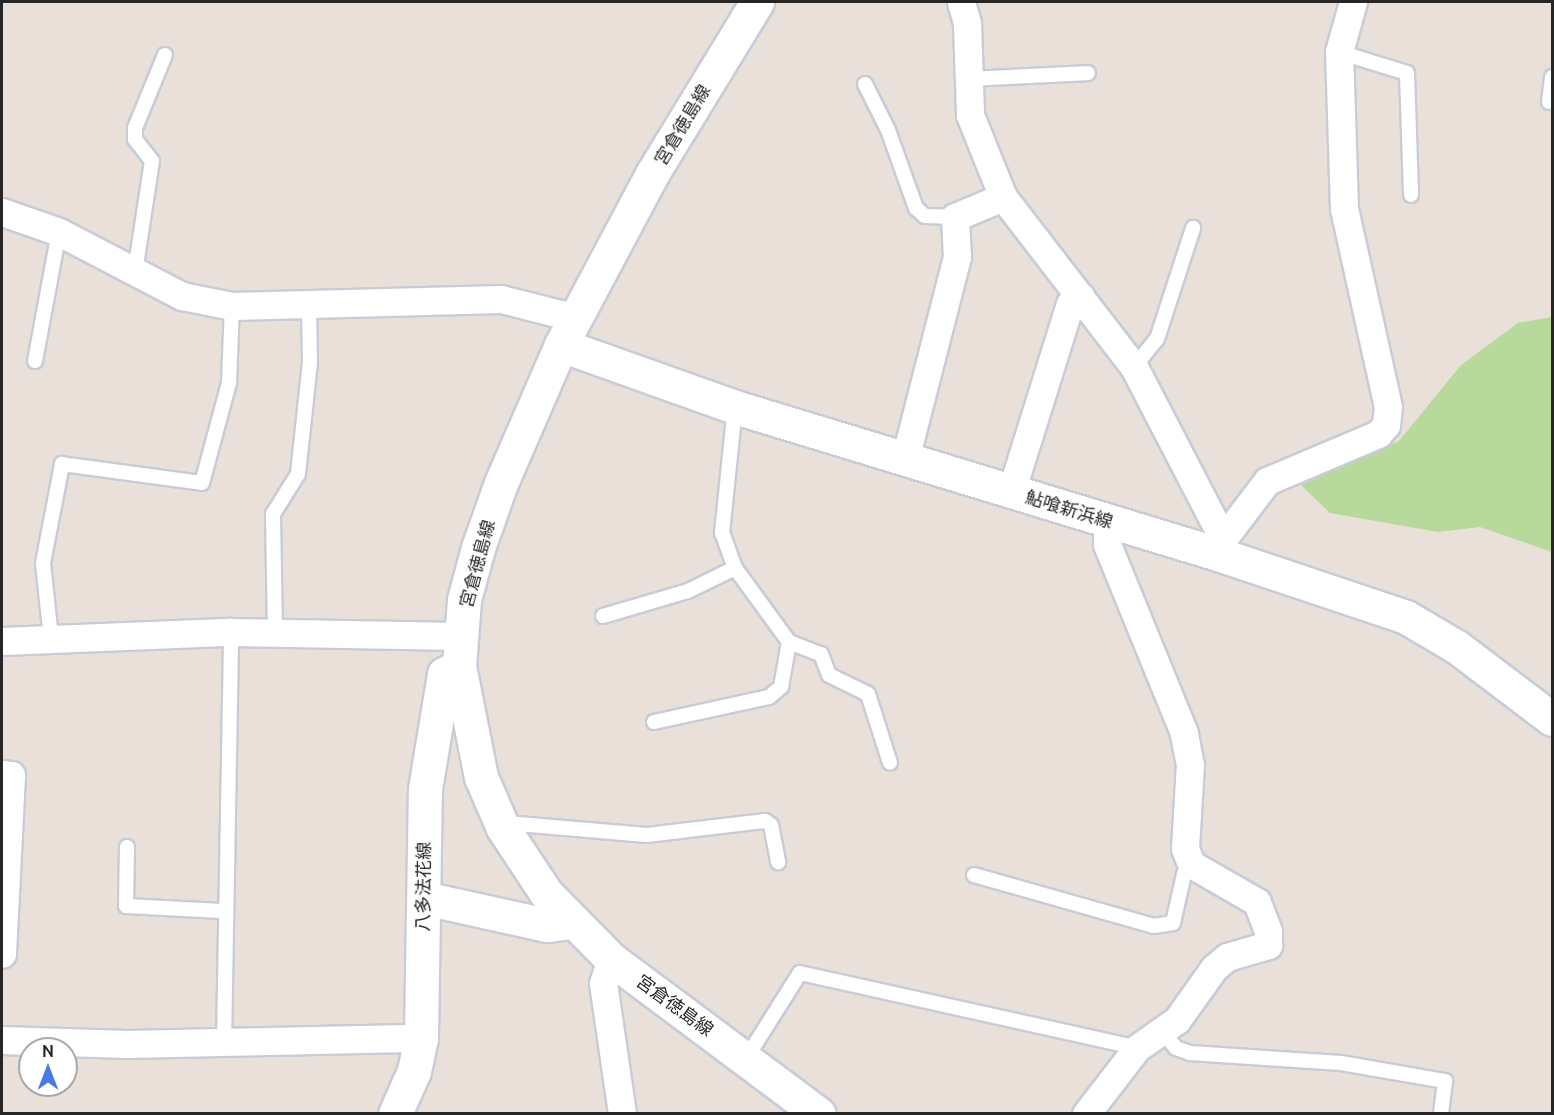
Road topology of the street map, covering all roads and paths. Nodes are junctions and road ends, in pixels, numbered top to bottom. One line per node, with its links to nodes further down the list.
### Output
1 (757, 2): 21 (main road, 宮倉徳島線)
2 (961, 2): 8 (street)
3 (1353, 2): 4 (street)
4 (1339, 52): 11 (lane); 28 (street)
5 (165, 55): 17 (lane)
6 (1088, 73): 8 (lane)
7 (1552, 77): 10 (lane)
8 (970, 79): 12 (street)
9 (865, 84): 14 (lane)
10 (1549, 102)
11 (1411, 195)
12 (1003, 197): 14 (street); 18 (street)
13 (2, 213): 16 (street)
14 (955, 217): 25 (street)
15 (1193, 228): 23 (lane)
16 (59, 232): 17 (street); 22 (lane)
17 (135, 272): 20 (street)
18 (1080, 296): 23 (street); 26 (street)
19 (309, 303): 20 (street); 21 (street); 31 (lane)
20 (232, 306): 33 (lane)
21 (568, 332): 24 (main road, 鮎喰新浜線); 36 (main road, 宮倉徳島線)
22 (35, 361)
23 (1134, 367): 28 (street)
24 (735, 407): 25 (main road, 鮎喰新浜線); 29 (lane)
25 (904, 459): 26 (main road, 鮎喰新浜線)
26 (1011, 492): 27 (main road, 鮎喰新浜線)
27 (1108, 521): 28 (main road, 鮎喰新浜線); 44 (street)
28 (1220, 546): 37 (main road, 鮎喰新浜線)
29 (735, 568): 30 (lane); 35 (lane)
30 (603, 616)
31 (274, 631): 32 (street); 36 (street)
32 (231, 632): 33 (street); 47 (lane)
33 (51, 638): 34 (street)
34 (2, 641)
35 (789, 642): 38 (lane); 39 (lane)
36 (460, 651): 41 (main road, 宮倉徳島線); 46 (main road, 八多法花線)
37 (1552, 719)
38 (654, 722)
39 (890, 763)
40 (2, 774): 49 (street)
41 (503, 828): 43 (lane); 48 (main road, 宮倉徳島線)
42 (127, 847): 47 (lane)
43 (778, 862)
44 (1191, 864): 45 (lane); 51 (street)
45 (974, 875)
46 (424, 898): 48 (main road); 52 (main road, 八多法花線)
47 (222, 912): 54 (lane)
48 (570, 922): 50 (main road, 宮倉徳島線)
49 (2, 954)
50 (611, 959): 56 (main road, 宮倉徳島線); 58 (street)
51 (1161, 1029): 55 (street); 61 (lane)
52 (421, 1038): 54 (street); 57 (main road, 八多法花線)
53 (2, 1040): 54 (street)
54 (224, 1043)
55 (1137, 1048): 56 (lane); 60 (street)
56 (747, 1057): 59 (main road, 宮倉徳島線)
57 (395, 1113)
58 (622, 1113)
59 (819, 1113)
60 (1086, 1113)
61 (1441, 1113)

